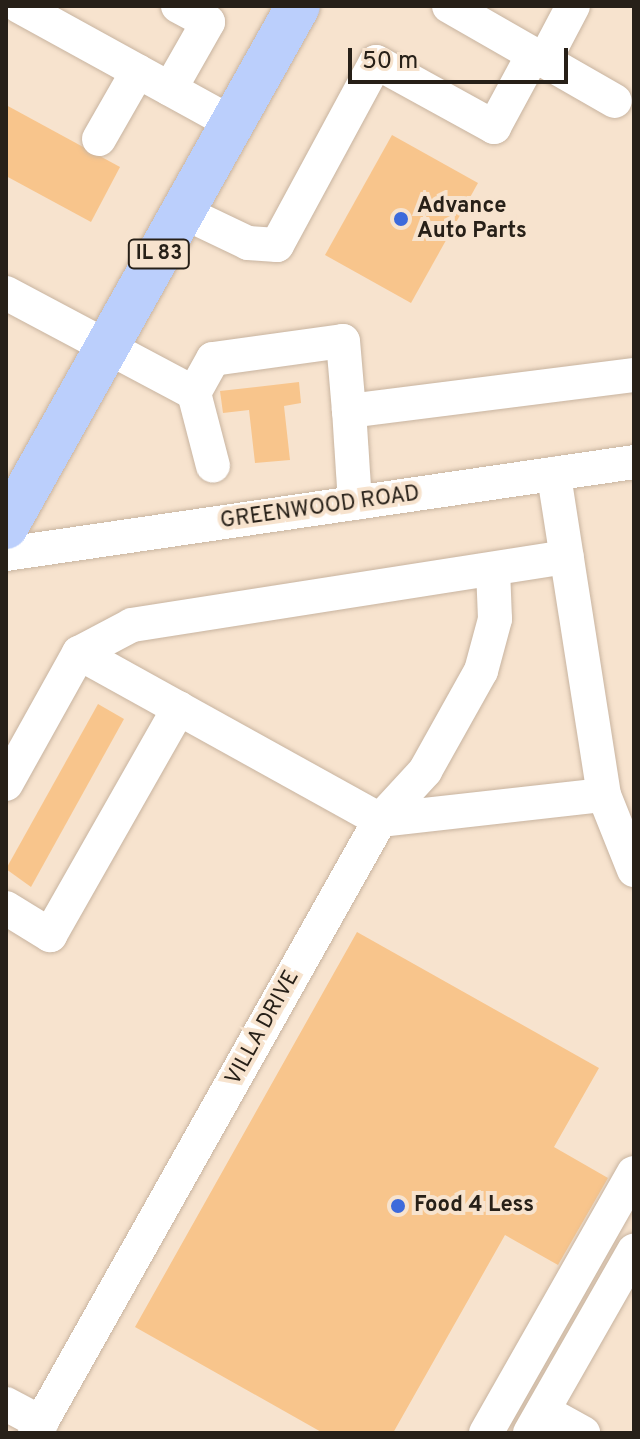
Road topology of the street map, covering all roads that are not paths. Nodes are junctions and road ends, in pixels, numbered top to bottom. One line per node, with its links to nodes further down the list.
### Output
1 (19, 6): 7 (street)
2 (178, 6): 8 (street)
3 (298, 6): 10 (main road, IL 83)
4 (449, 6): 6 (street)
5 (573, 6): 6 (street)
6 (538, 58): 9 (street); 12 (street)
7 (138, 71): 8 (street); 11 (street)
8 (170, 89): 10 (street)
9 (615, 101)
10 (232, 123): 12 (main road, IL 83)
11 (99, 139)
12 (183, 212): 14 (main road, IL 83)
13 (6, 293): 14 (street)
14 (107, 348): 16 (street); 22 (main road, IL 83)
15 (634, 375): 17 (street)
16 (194, 393): 17 (street); 19 (street)
17 (349, 411): 21 (street)
18 (634, 462): 20 (street, GREENWOOD ROAD)
19 (213, 466)
20 (554, 474): 21 (street, GREENWOOD ROAD); 24 (street)
21 (355, 503): 23 (street, GREENWOOD ROAD)
22 (6, 527)
23 (6, 554)
24 (567, 557): 25 (street); 29 (street)
25 (493, 569): 26 (street); 30 (street, VILLA DRIVE)
26 (79, 653): 27 (street); 28 (street)
27 (179, 708): 30 (street); 32 (street)
28 (6, 784)
29 (604, 795): 30 (street); 31 (street)
30 (380, 820): 37 (street, VILLA DRIVE)
31 (634, 870)
32 (6, 908)
33 (634, 1173): 38 (street)
34 (634, 1251): 36 (street)
35 (6, 1404): 37 (street)
36 (537, 1422): 39 (street)
37 (38, 1428)
38 (486, 1433)
39 (583, 1433)

